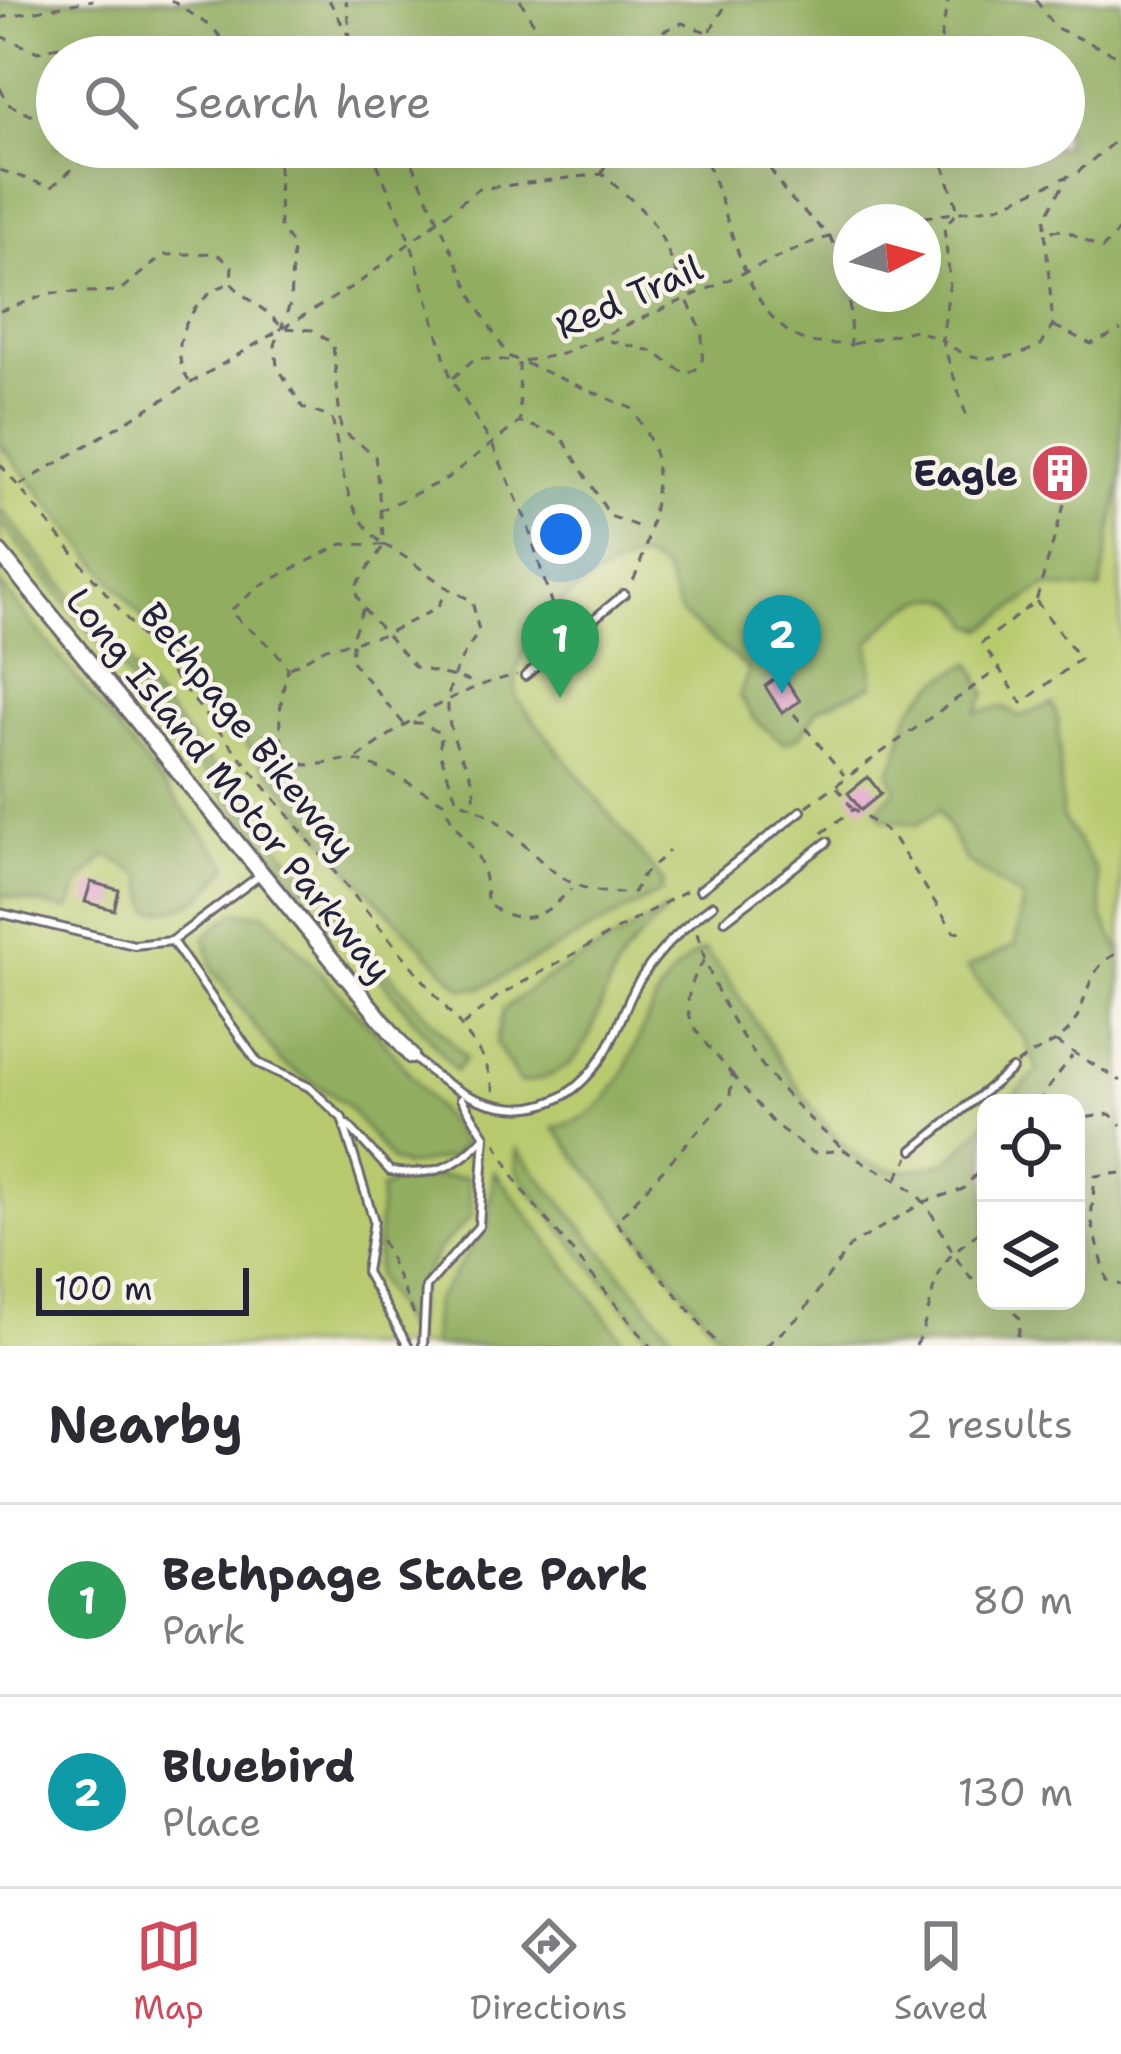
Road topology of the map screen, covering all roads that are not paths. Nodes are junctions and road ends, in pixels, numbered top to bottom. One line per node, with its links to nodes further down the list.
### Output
1 (0, 553): 6 (street, Long Island Motor Parkway)
2 (624, 594): 3 (lane)
3 (522, 675)
4 (801, 811): 7 (lane)
5 (827, 842): 10 (lane)
6 (262, 873): 11 (lane); 12 (street, Long Island Motor Parkway)
7 (698, 888)
8 (712, 905): 14 (lane)
9 (0, 913): 11 (lane)
10 (724, 920)
11 (172, 940): 15 (lane)
12 (411, 1056): 14 (lane)
13 (1012, 1069): 17 (lane)
14 (459, 1096): 16 (lane)
15 (342, 1118): 16 (lane); 18 (lane)
16 (489, 1137): 19 (lane)
17 (913, 1150)
18 (408, 1346)
19 (423, 1346)

